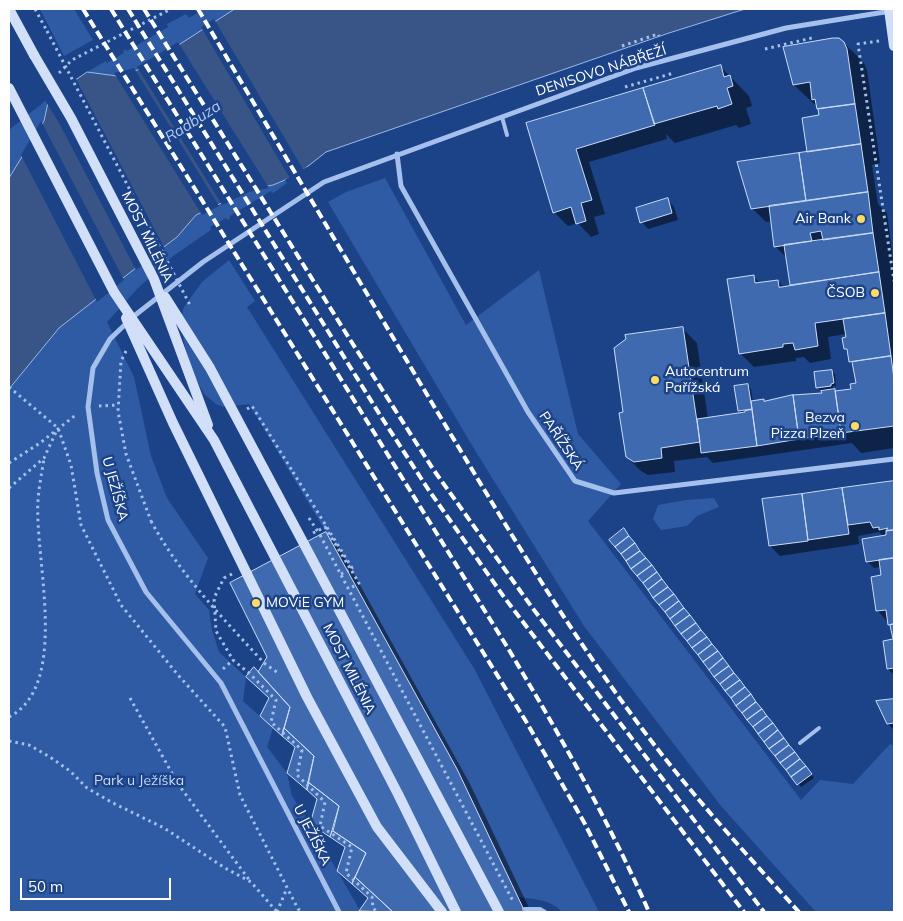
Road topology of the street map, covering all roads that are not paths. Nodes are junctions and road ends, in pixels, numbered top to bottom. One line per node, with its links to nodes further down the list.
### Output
1 (9, 9): 9 (main road, MOST MILÉNIA, bridge)
2 (891, 10): 3 (main road); 5 (street, DENISOVO NÁBŘEŽÍ)
3 (894, 46)
4 (9, 88): 10 (main road, MOST MILÉNIA, bridge)
5 (502, 117): 6 (lane); 7 (street, DENISOVO NÁBŘEŽÍ)
6 (507, 136)
7 (398, 154): 8 (street, DENISOVO NÁBŘEŽÍ); 12 (street, PAŘÍŽSKÁ)
8 (324, 182): 16 (street, U JEŽÍŠKA)
9 (154, 280): 11 (main road, MOST MILÉNIA, bridge); 19 (main road, bridge)
10 (114, 292): 11 (main road, MOST MILÉNIA, bridge); 17 (main road, bridge)
11 (214, 440): 18 (main road, MOST MILÉNIA, bridge)
12 (894, 459)
13 (819, 728): 14 (lane)
14 (800, 743)
15 (524, 909): 20 (lane)
16 (340, 912)
17 (442, 912)
18 (456, 912)
19 (499, 912)
20 (545, 912)

